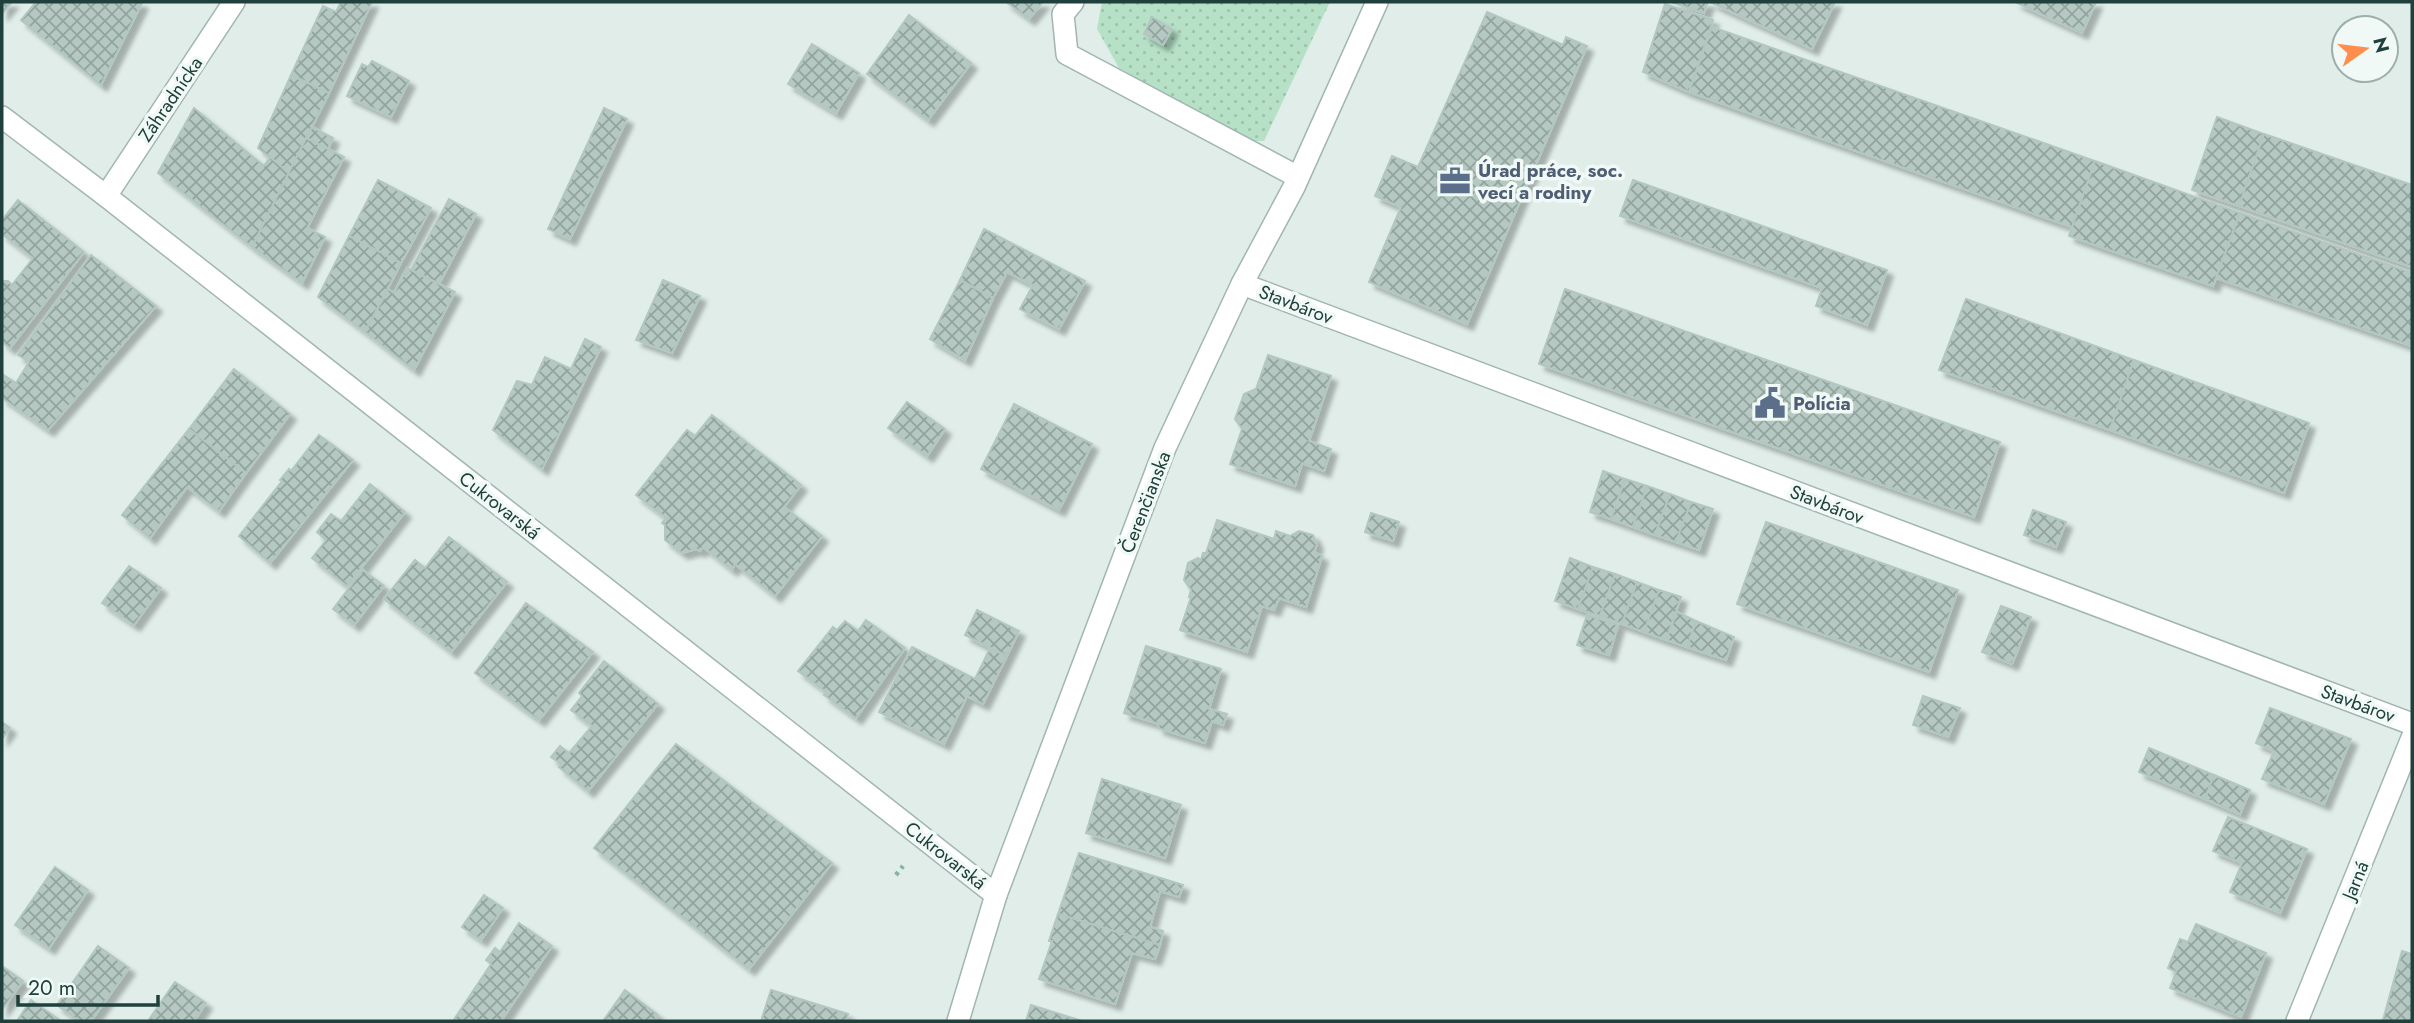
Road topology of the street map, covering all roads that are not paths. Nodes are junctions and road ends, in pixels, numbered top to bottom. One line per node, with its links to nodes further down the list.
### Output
1 (234, 2): 6 (street, Záhradnícka)
2 (1073, 2): 5 (street)
3 (1377, 2): 5 (street, Čerenčianska)
4 (2, 117): 6 (street, Cukrovarská)
5 (1298, 177): 7 (street, Čerenčianska)
6 (106, 196): 10 (street, Cukrovarská)
7 (1242, 284): 8 (street, Stavbárov); 10 (street, Čerenčianska)
8 (2412, 724)
9 (2412, 738): 12 (street, Jarná)
10 (996, 895): 11 (street, Čerenčianska)
11 (958, 1021)
12 (2297, 1021)

